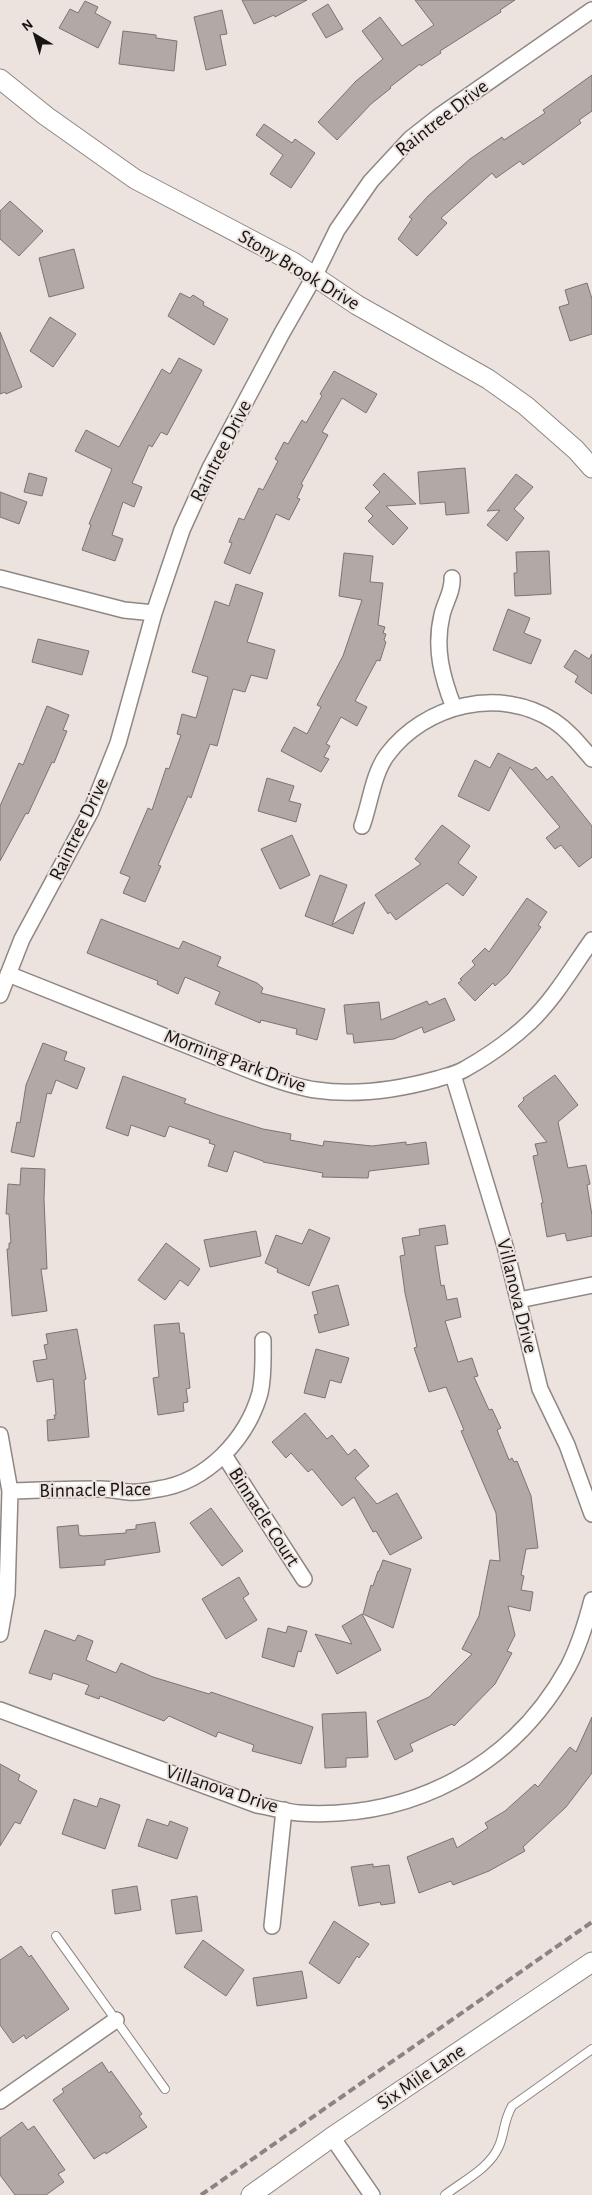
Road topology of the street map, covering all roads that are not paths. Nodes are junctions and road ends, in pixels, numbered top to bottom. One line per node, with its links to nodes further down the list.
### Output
1 (592, 10): 3 (street, Raintree Drive)
2 (0, 79): 3 (street, Stony Brook Drive)
3 (314, 276): 4 (street, Stony Brook Drive); 7 (street, Raintree Drive)
4 (592, 468)
5 (0, 578): 7 (street)
6 (452, 578): 8 (street)
7 (154, 613): 12 (street, Raintree Drive)
8 (454, 708): 9 (street); 10 (street)
9 (592, 758)
10 (362, 826)
11 (592, 940): 14 (street, Morning Park Drive)
12 (8, 974): 13 (street, Raintree Drive); 14 (street, Morning Park Drive)
13 (0, 995)
14 (453, 1074): 16 (street, Villanova Drive)
15 (592, 1285): 16 (street)
16 (519, 1300): 21 (street, Villanova Drive)
17 (263, 1340): 19 (street, Binnacle Place)
18 (0, 1435): 20 (street)
19 (224, 1455): 20 (street, Binnacle Place); 22 (street, Binnacle Court)
20 (10, 1491): 24 (street)
21 (592, 1514)
22 (304, 1579)
23 (592, 1600): 26 (street, Villanova Drive)
24 (0, 1634)
25 (0, 1710): 26 (street, Villanova Drive)
26 (284, 1810): 27 (street)
27 (272, 1926)
28 (56, 1936): 30 (lane)
29 (592, 1962): 34 (street, Six Mile Lane)
30 (116, 2020): 32 (lane); 33 (street)
31 (592, 2049): 37 (lane)
32 (165, 2089)
33 (0, 2101)
34 (332, 2138): 35 (street, Six Mile Lane); 36 (street)
35 (251, 2195)
36 (372, 2195)
37 (445, 2195)

